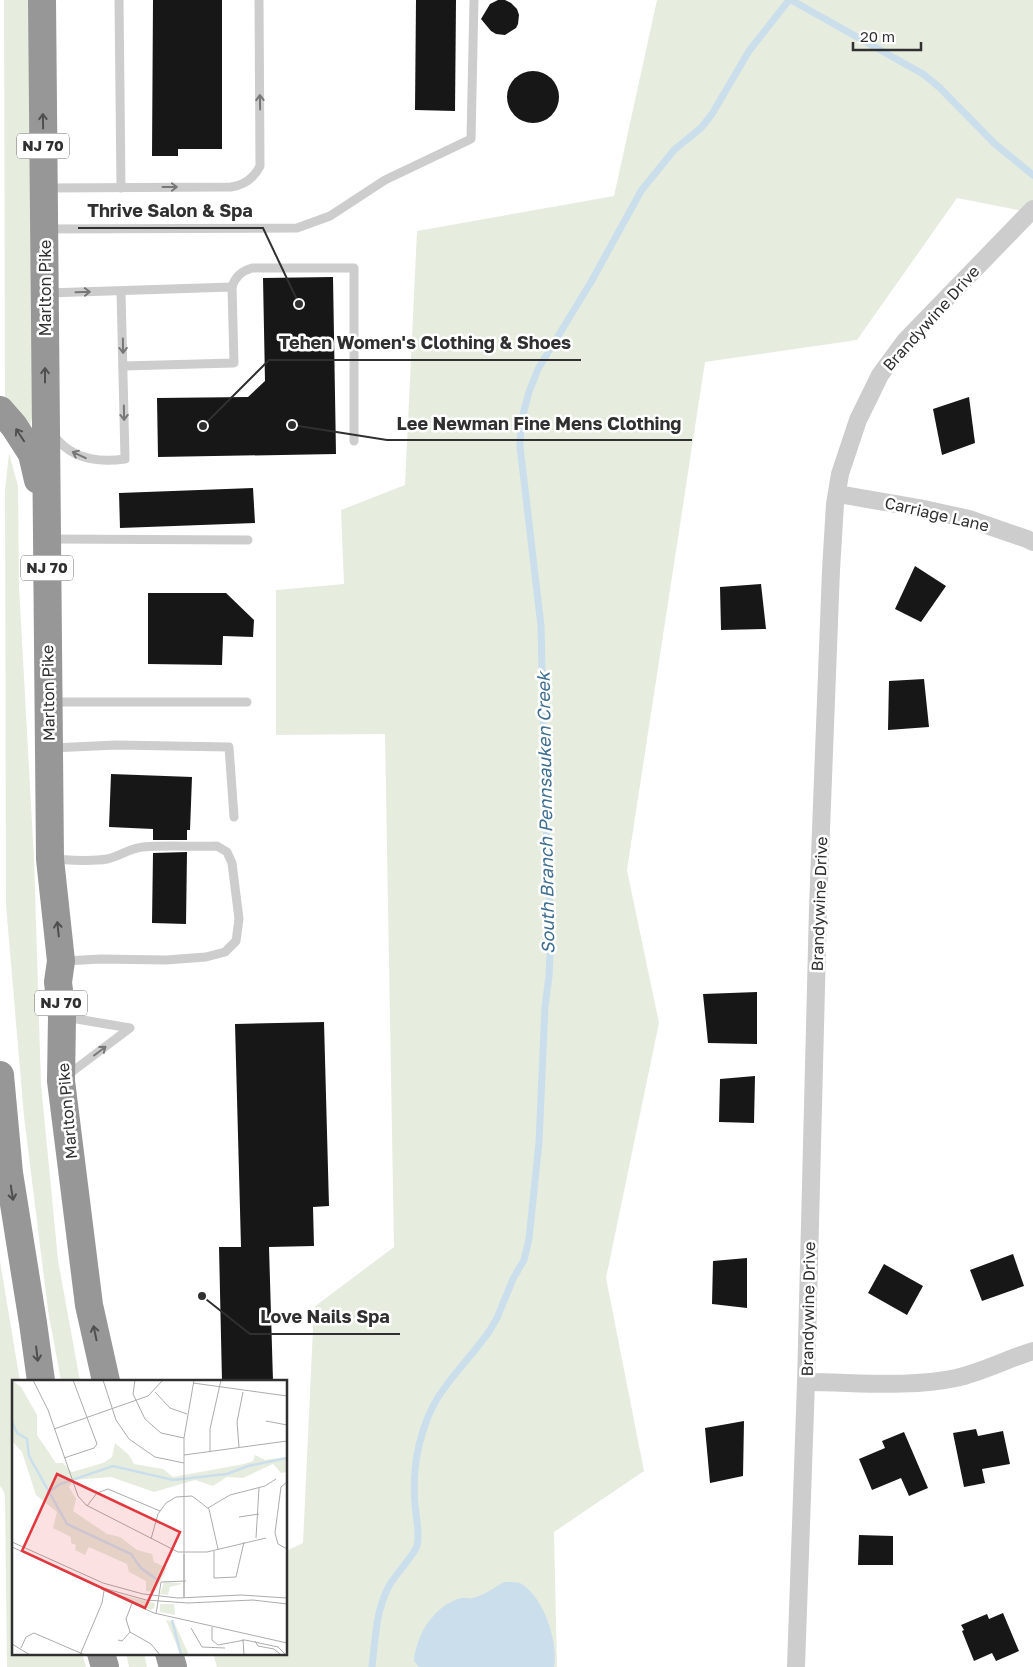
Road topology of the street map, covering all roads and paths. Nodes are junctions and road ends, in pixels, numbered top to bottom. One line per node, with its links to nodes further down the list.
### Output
1 (42, 0): 5 (highway, Marlton Pike / NJ 70, one-way to 1)
2 (120, 0): 6 (lane)
3 (259, 0): 6 (lane, one-way to 3)
4 (474, 0): 8 (lane)
5 (44, 188): 6 (lane); 8 (highway, Marlton Pike / NJ 70)
6 (121, 188)
7 (1033, 209): 16 (street, Brandywine Drive)
8 (44, 229): 11 (highway, Marlton Pike / NJ 70)
9 (232, 287): 10 (lane); 12 (lane); 15 (lane)
10 (122, 291): 11 (lane, one-way to 10); 12 (lane, one-way to 12)
11 (45, 293): 14 (highway, Marlton Pike / NJ 70, one-way to 11)
12 (123, 366): 14 (lane, one-way to 14)
13 (0, 410): 17 (highway, one-way to 13)
14 (46, 424): 17 (highway, Marlton Pike / NJ 70)
15 (354, 441)
16 (838, 494): 19 (street, Carriage Lane); 32 (street, Brandywine Drive)
17 (47, 526): 18 (lane); 20 (highway, Marlton Pike / NJ 70)
18 (248, 540)
19 (1033, 542)
20 (48, 702): 21 (lane); 22 (highway, Marlton Pike / NJ 70)
21 (247, 702)
22 (49, 749): 23 (lane); 24 (highway, Marlton Pike / NJ 70)
23 (234, 817)
24 (50, 859): 25 (highway, Marlton Pike / NJ 70, one-way to 24); 25 (lane)
25 (61, 961): 26 (highway, Marlton Pike / NJ 70)
26 (62, 1017): 28 (highway, Marlton Pike / NJ 70); 28 (lane, one-way to 26)
27 (0, 1075): 30 (highway, one-way to 30)
28 (61, 1081): 31 (highway, Marlton Pike / NJ 70, one-way to 28)
29 (1033, 1351): 32 (street)
30 (41, 1380)
31 (106, 1380)
32 (806, 1382): 37 (street, Brandywine Drive)
33 (101, 1654): 35 (highway)
34 (169, 1654): 36 (highway)
35 (105, 1667)
36 (173, 1667)
37 (796, 1667)

